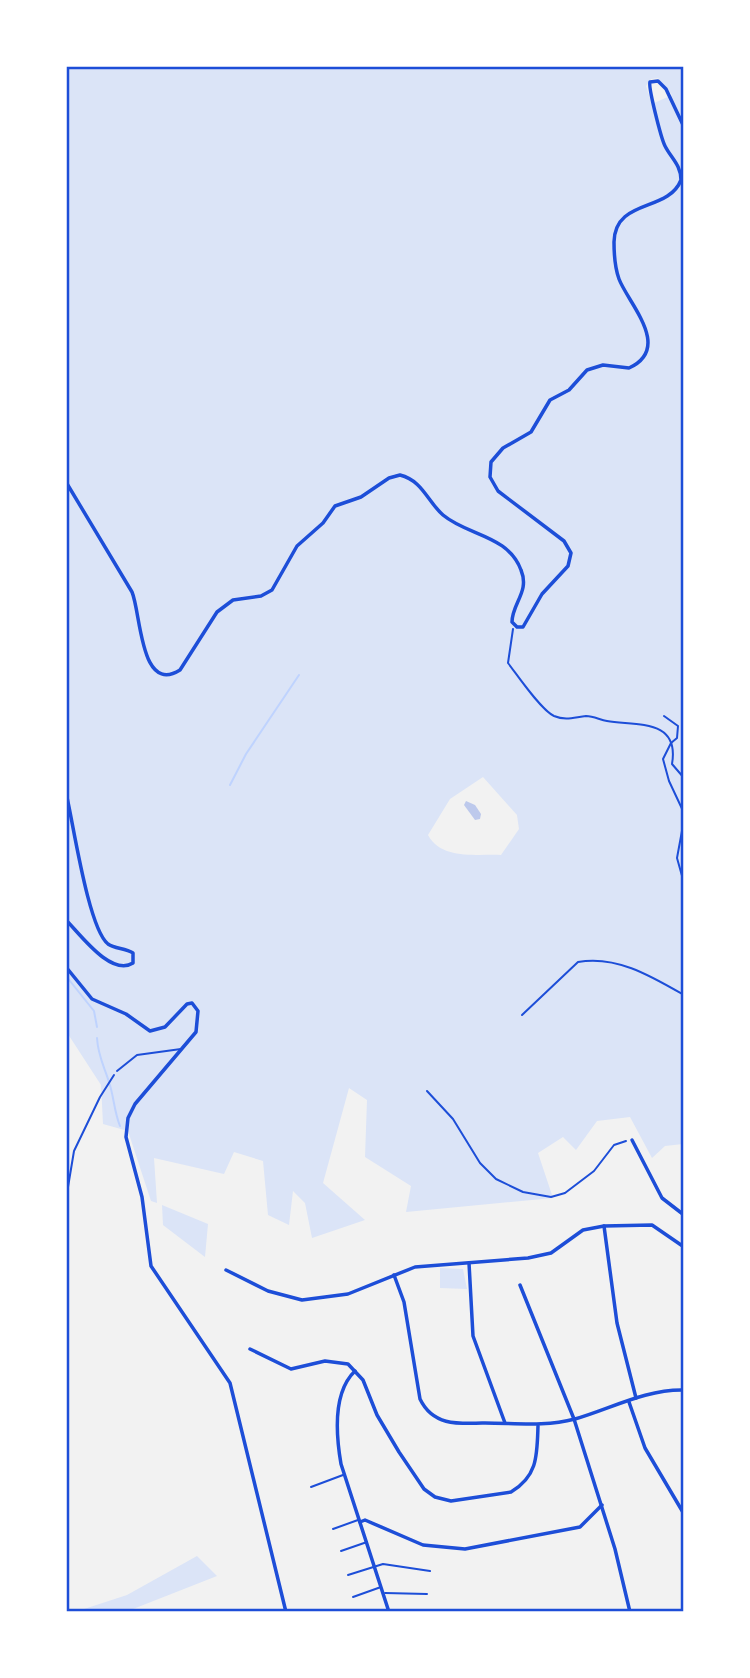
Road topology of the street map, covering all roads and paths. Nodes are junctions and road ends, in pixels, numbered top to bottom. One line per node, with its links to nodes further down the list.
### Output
1 (684, 127): 3 (street)
2 (66, 482): 3 (street)
3 (514, 625): 5 (path)
4 (663, 716): 5 (path)
5 (671, 743): 6 (path); 8 (path)
6 (684, 778)
7 (66, 793): 11 (street)
8 (684, 813)
9 (684, 820): 10 (path)
10 (684, 883)
11 (66, 920)
12 (66, 967): 15 (street)
13 (684, 995): 14 (path)
14 (522, 1015)
15 (182, 1049): 16 (lane); 50 (street)
16 (117, 1072): 19 (path)
17 (427, 1091): 18 (path)
18 (632, 1140): 20 (street)
19 (66, 1199)
20 (684, 1215)
21 (604, 1226): 22 (street); 23 (street); 30 (street)
22 (684, 1247)
23 (469, 1263): 25 (street); 33 (street)
24 (226, 1270): 25 (street)
25 (394, 1275): 33 (street)
26 (520, 1285): 32 (street)
27 (250, 1349): 28 (street)
28 (355, 1371): 34 (street); 35 (street)
29 (684, 1390): 30 (street)
30 (636, 1398): 31 (street)
31 (629, 1402): 32 (street); 38 (street)
32 (574, 1419): 34 (street); 37 (street)
33 (505, 1423): 34 (street)
34 (538, 1426)
35 (345, 1474): 36 (lane); 39 (street)
36 (311, 1487)
37 (602, 1505): 39 (street); 52 (street)
38 (684, 1514)
39 (360, 1521): 40 (lane); 41 (street)
40 (333, 1530)
41 (367, 1542): 42 (lane); 43 (street)
42 (341, 1551)
43 (375, 1565): 44 (lane); 45 (lane); 46 (street)
44 (430, 1571)
45 (348, 1575)
46 (382, 1587): 47 (street); 49 (lane)
47 (384, 1593): 48 (lane); 51 (street)
48 (427, 1594)
49 (353, 1597)
50 (286, 1612)
51 (389, 1612)
52 (630, 1612)

